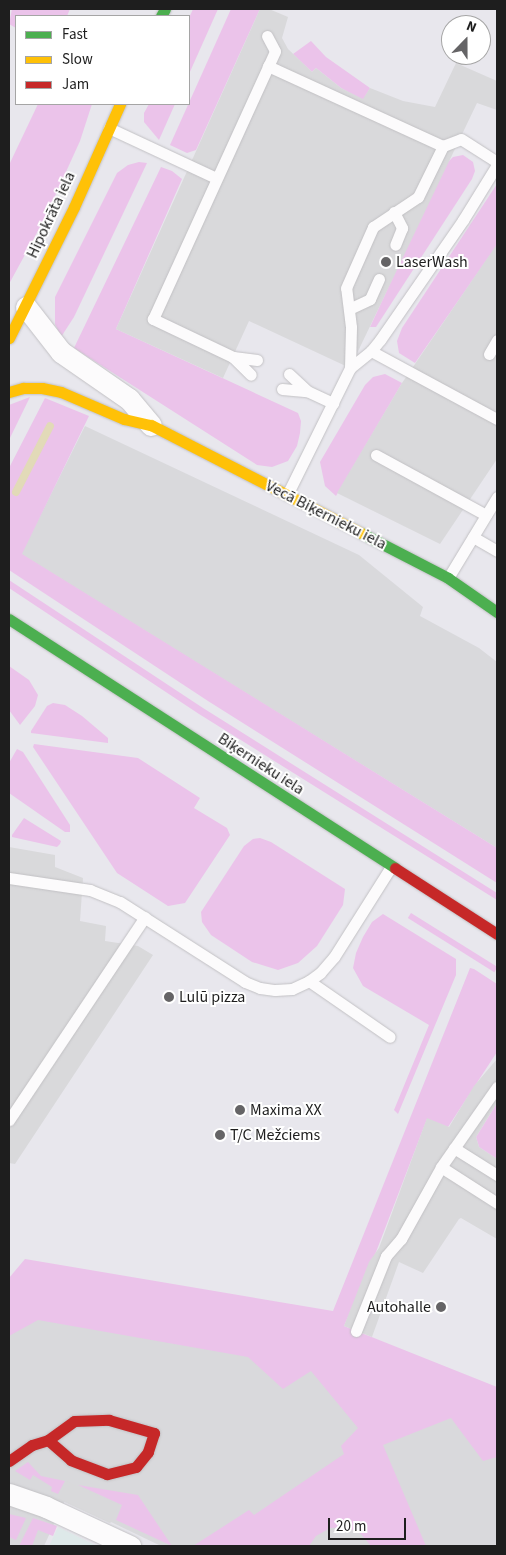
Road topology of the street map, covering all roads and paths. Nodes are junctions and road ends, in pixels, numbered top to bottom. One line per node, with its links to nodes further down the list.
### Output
1 (267, 36): 2 (lane)
2 (268, 66): 5 (lane); 7 (lane)
3 (120, 105): 4 (street, Hipokrāta iela)
4 (109, 128): 7 (lane); 11 (street, Hipokrāta iela)
5 (443, 146): 6 (lane); 8 (lane)
6 (497, 163): 15 (lane)
7 (216, 178): 17 (lane)
8 (394, 212): 9 (lane); 12 (lane)
9 (394, 245)
10 (379, 279): 12 (lane)
11 (26, 307): 13 (street, Hipokrāta iela); 27 (street, Vecā Biķernieku iela)
12 (349, 310): 19 (lane)
13 (9, 338)
14 (497, 340): 16 (lane)
15 (371, 351): 19 (lane); 26 (lane)
16 (489, 354)
17 (233, 357): 18 (lane); 21 (lane)
18 (257, 360)
19 (350, 368): 25 (lane)
20 (289, 374): 23 (lane)
21 (251, 375)
22 (282, 389): 23 (lane)
23 (307, 391): 25 (lane)
24 (9, 392): 27 (street, Vecā Biķernieku iela)
25 (333, 403): 29 (lane)
26 (497, 419)
27 (151, 425): 29 (street, Vecā Biķernieku iela)
28 (376, 455): 31 (lane)
29 (287, 495): 34 (street, Vecā Biķernieku iela)
30 (497, 497): 31 (lane)
31 (486, 515): 32 (lane)
32 (473, 537): 33 (lane); 34 (lane)
33 (497, 551)
34 (448, 578): 35 (street, Vecā Biķernieku iela)
35 (497, 612)
36 (9, 618): 37 (street, Biķernieku iela)
37 (391, 868): 40 (street, Biķernieku iela); 41 (lane)
38 (9, 878): 39 (lane)
39 (145, 917): 41 (lane); 44 (lane)
40 (497, 934)
41 (309, 981): 42 (lane)
42 (390, 1037)
43 (497, 1087): 45 (lane)
44 (9, 1120)
45 (454, 1148): 46 (lane); 47 (lane)
46 (441, 1167): 48 (lane); 49 (lane)
47 (497, 1175)
48 (497, 1203)
49 (356, 1331)
50 (48, 1440): 50 (street); 51 (street)
51 (9, 1461)
52 (9, 1494): 53 (street)
53 (130, 1546)

